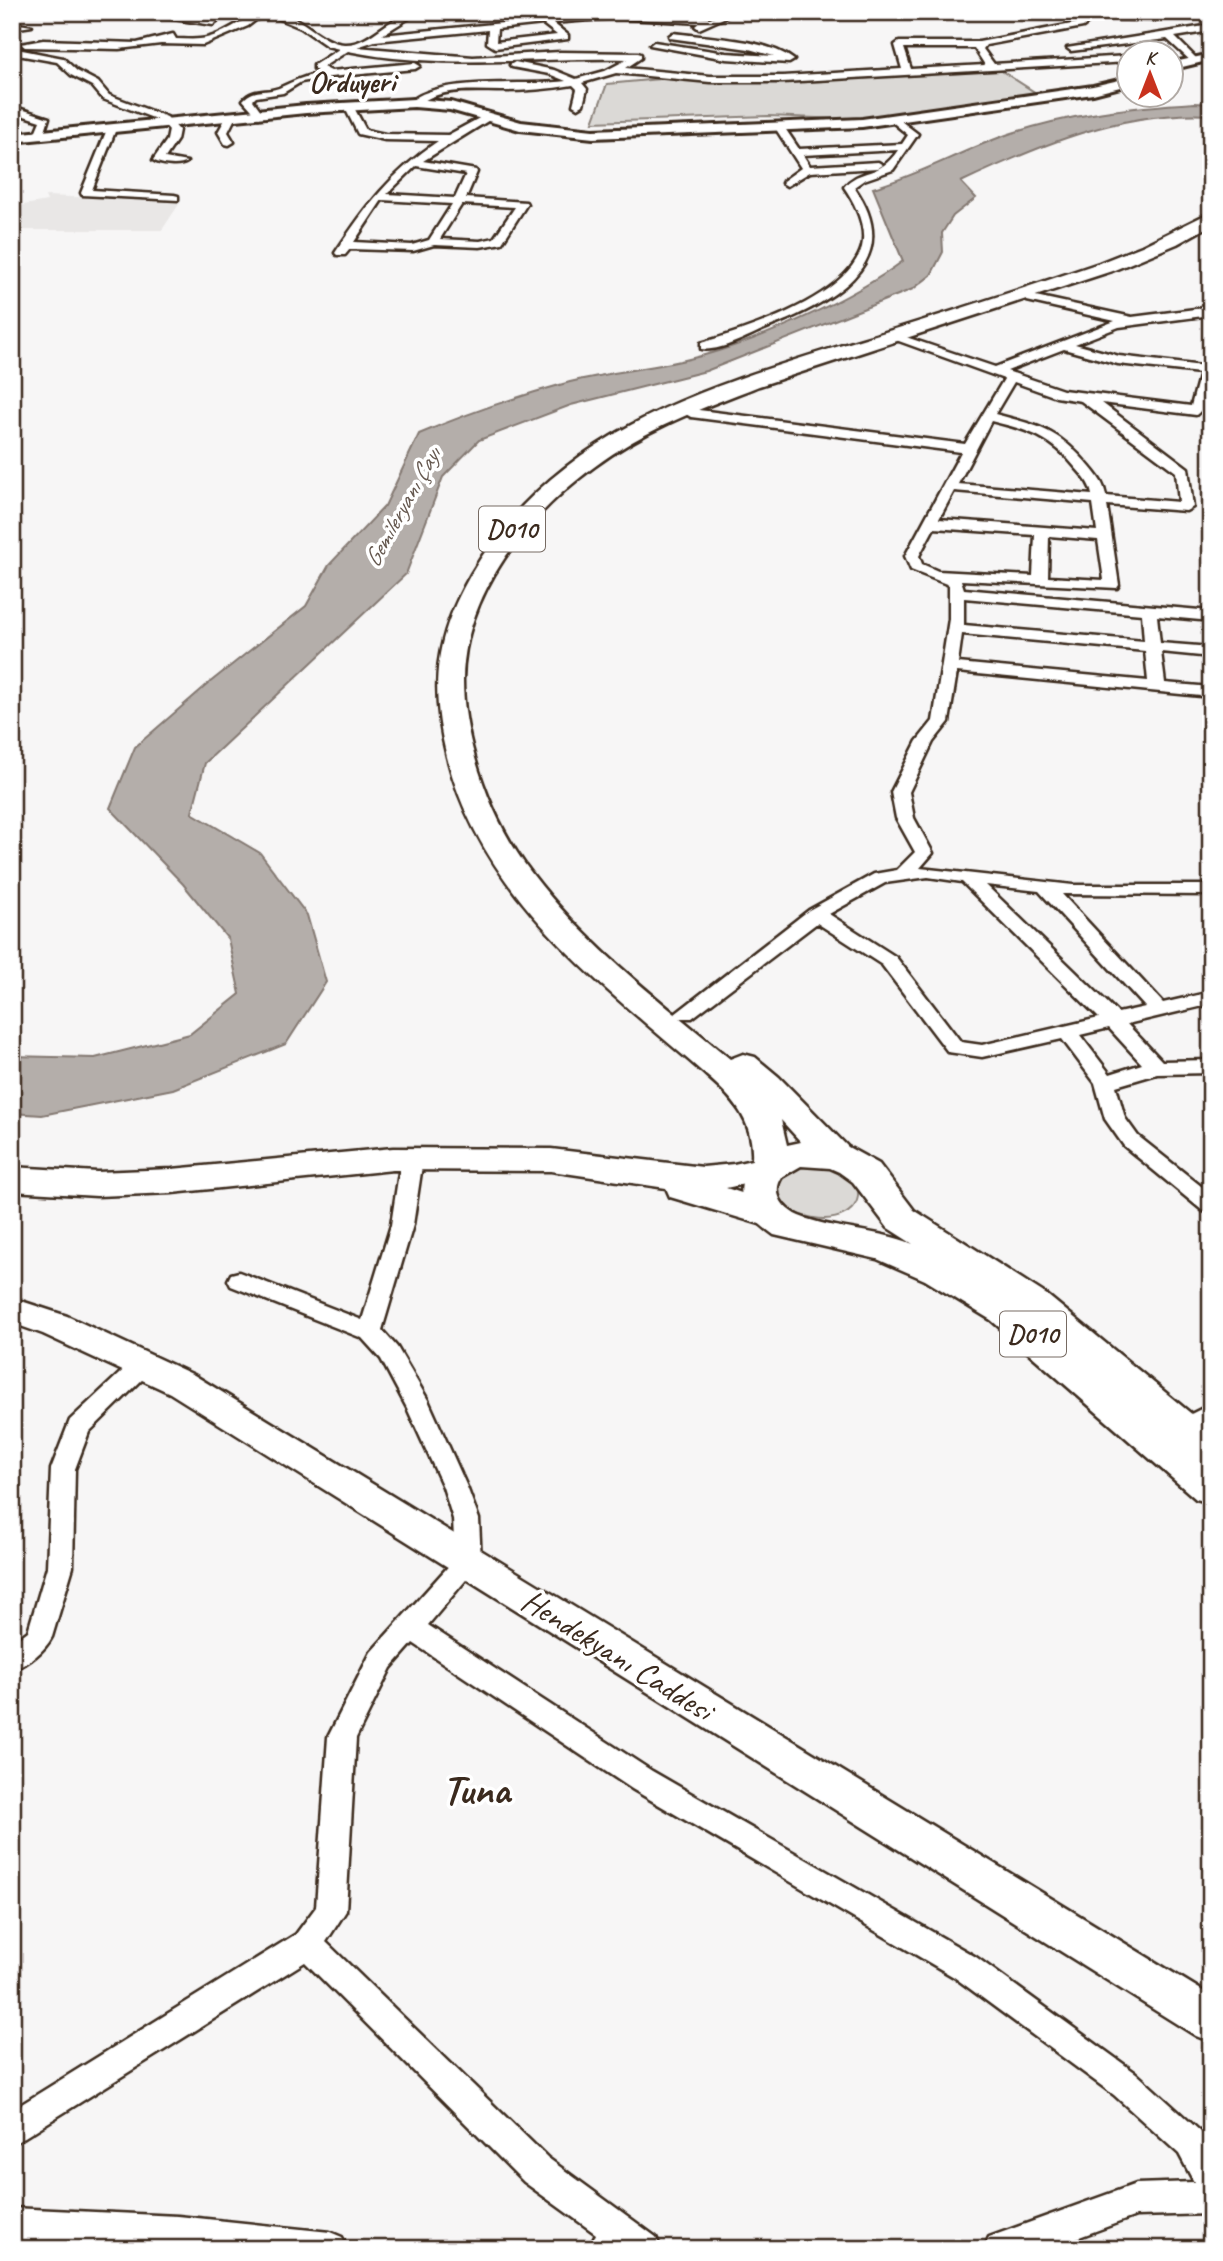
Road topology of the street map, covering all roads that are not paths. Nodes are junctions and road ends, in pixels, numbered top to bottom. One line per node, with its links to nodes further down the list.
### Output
1 (131, 12): 10 (street)
2 (415, 12): 20 (street)
3 (733, 12): 9 (street)
4 (1179, 13): 6 (street)
5 (613, 14): 8 (street); 9 (street)
6 (1093, 14): 23 (street)
7 (224, 17): 10 (street)
8 (544, 21): 13 (street); 13 (street)
9 (711, 21): 18 (street)
10 (209, 24): 14 (street); 16 (street)
11 (12, 26): 12 (street)
12 (28, 26)
13 (493, 26): 20 (street)
14 (235, 27): 21 (street); 25 (street)
15 (1211, 28): 19 (street)
16 (194, 29)
17 (162, 30): 21 (street)
18 (673, 36): 22 (street); 22 (street)
19 (1169, 36): 32 (street); 33 (street)
20 (374, 38): 25 (street)
21 (161, 41): 24 (street)
22 (654, 45): 29 (street)
23 (979, 46): 35 (street); 38 (street)
24 (12, 48): 51 (street)
25 (344, 49): 26 (street); 39 (street)
26 (377, 53): 28 (street); 36 (street)
27 (1211, 57): 32 (street)
28 (448, 58): 30 (street); 36 (street)
29 (634, 59): 30 (street); 37 (street); 40 (street)
30 (487, 60): 41 (street)
31 (1114, 60): 33 (street)
32 (1193, 60): 34 (street)
33 (1073, 61): 35 (street)
34 (1184, 62)
35 (991, 66): 38 (street)
36 (364, 70): 39 (street)
37 (616, 70): 40 (street); 41 (street)
38 (907, 72): 40 (street)
39 (330, 74): 47 (street)
40 (740, 79)
41 (573, 81): 43 (street); 44 (street)
42 (1114, 85): 50 (street)
43 (414, 103): 45 (street); 48 (street)
44 (578, 105)
45 (349, 106): 47 (street); 56 (street)
46 (12, 108): 54 (street)
47 (259, 115): 49 (street)
48 (488, 117): 52 (street); 56 (street)
49 (230, 118): 51 (street); 57 (street)
50 (893, 118): 52 (street); 58 (street)
51 (170, 123): 53 (street); 60 (street)
52 (779, 126): 59 (street)
53 (111, 129): 54 (street); 66 (street)
54 (39, 135): 55 (street)
55 (12, 138)
56 (450, 138): 61 (street)
57 (229, 142)
58 (905, 147): 59 (street); 62 (street)
59 (796, 152): 63 (street)
60 (182, 162)
61 (414, 163): 65 (street); 67 (street)
62 (891, 164): 63 (street); 76 (street)
63 (807, 169): 64 (street)
64 (787, 183)
65 (380, 197): 67 (street); 70 (street)
66 (174, 198)
67 (459, 201): 70 (street); 70 (street)
68 (1211, 217): 116 (highway, D010)
69 (1211, 226): 71 (highway, D010)
70 (433, 242)
71 (1031, 299): 73 (street); 74 (highway, D010)
72 (1211, 311): 73 (street)
73 (1133, 321): 75 (street)
74 (902, 340): 78 (street); 81 (highway, D010)
75 (1063, 345): 77 (street); 78 (street)
76 (705, 346)
77 (1209, 363): 80 (street)
78 (994, 372): 79 (street)
79 (1011, 378): 80 (street); 82 (street)
80 (1086, 398): 85 (street)
81 (691, 413): 83 (street); 107 (highway, D010)
82 (988, 416): 83 (street); 85 (street)
83 (970, 449): 84 (street)
84 (950, 486): 85 (street); 86 (street)
85 (1099, 499): 88 (street)
86 (930, 523): 87 (street); 89 (street)
87 (1042, 531): 88 (street); 90 (street)
88 (1105, 536): 90 (street)
89 (937, 574): 90 (street); 91 (street)
90 (1040, 581)
91 (956, 593): 92 (street); 94 (street)
92 (1149, 611): 93 (street); 95 (street)
93 (1211, 616)
94 (955, 629): 95 (street); 97 (street)
95 (1154, 646): 96 (street); 98 (street)
96 (1211, 652)
97 (949, 667): 98 (street); 100 (street)
98 (1157, 687): 99 (street)
99 (1211, 692)
100 (903, 875): 101 (street); 104 (street)
101 (969, 878): 102 (street); 108 (street)
102 (1045, 887): 103 (street); 106 (street)
103 (1207, 895)
104 (816, 914): 107 (street); 109 (street)
105 (1211, 998): 106 (street)
106 (1159, 1011): 108 (street)
107 (685, 1014): 113 (highway, D010)
108 (1115, 1022): 109 (street); 111 (street)
109 (1067, 1032): 112 (street)
110 (1211, 1066): 111 (street)
111 (1156, 1068): 112 (street)
112 (1105, 1082): 119 (street)
113 (835, 1156): 116 (highway); 118 (highway)
114 (462, 1158): 115 (main road); 116 (main road); 120 (main road)
115 (412, 1159): 117 (main road); 124 (street)
116 (769, 1168): 120 (highway)
117 (12, 1179)
118 (873, 1186): 121 (highway); 126 (highway, D010)
119 (1211, 1206)
120 (773, 1216): 121 (highway)
121 (824, 1233): 128 (highway, D010)
122 (239, 1280): 124 (street)
123 (12, 1310): 125 (main road, Hendekyanı Caddesi)
124 (370, 1332): 129 (street)
125 (142, 1366): 129 (main road, Hendekyanı Caddesi); 131 (street)
126 (1196, 1421): 127 (highway, D010)
127 (1211, 1454)
128 (1211, 1487)
129 (468, 1562): 130 (street); 133 (main road, Hendekyanı Caddesi)
130 (410, 1628): 132 (street); 135 (street)
131 (12, 1658)
132 (307, 1944): 134 (street); 138 (street)
133 (1211, 2021)
134 (12, 2129)
135 (1211, 2181)
136 (1211, 2198): 140 (street)
137 (12, 2225): 139 (street)
138 (623, 2243)
139 (330, 2249)
140 (1001, 2249)

